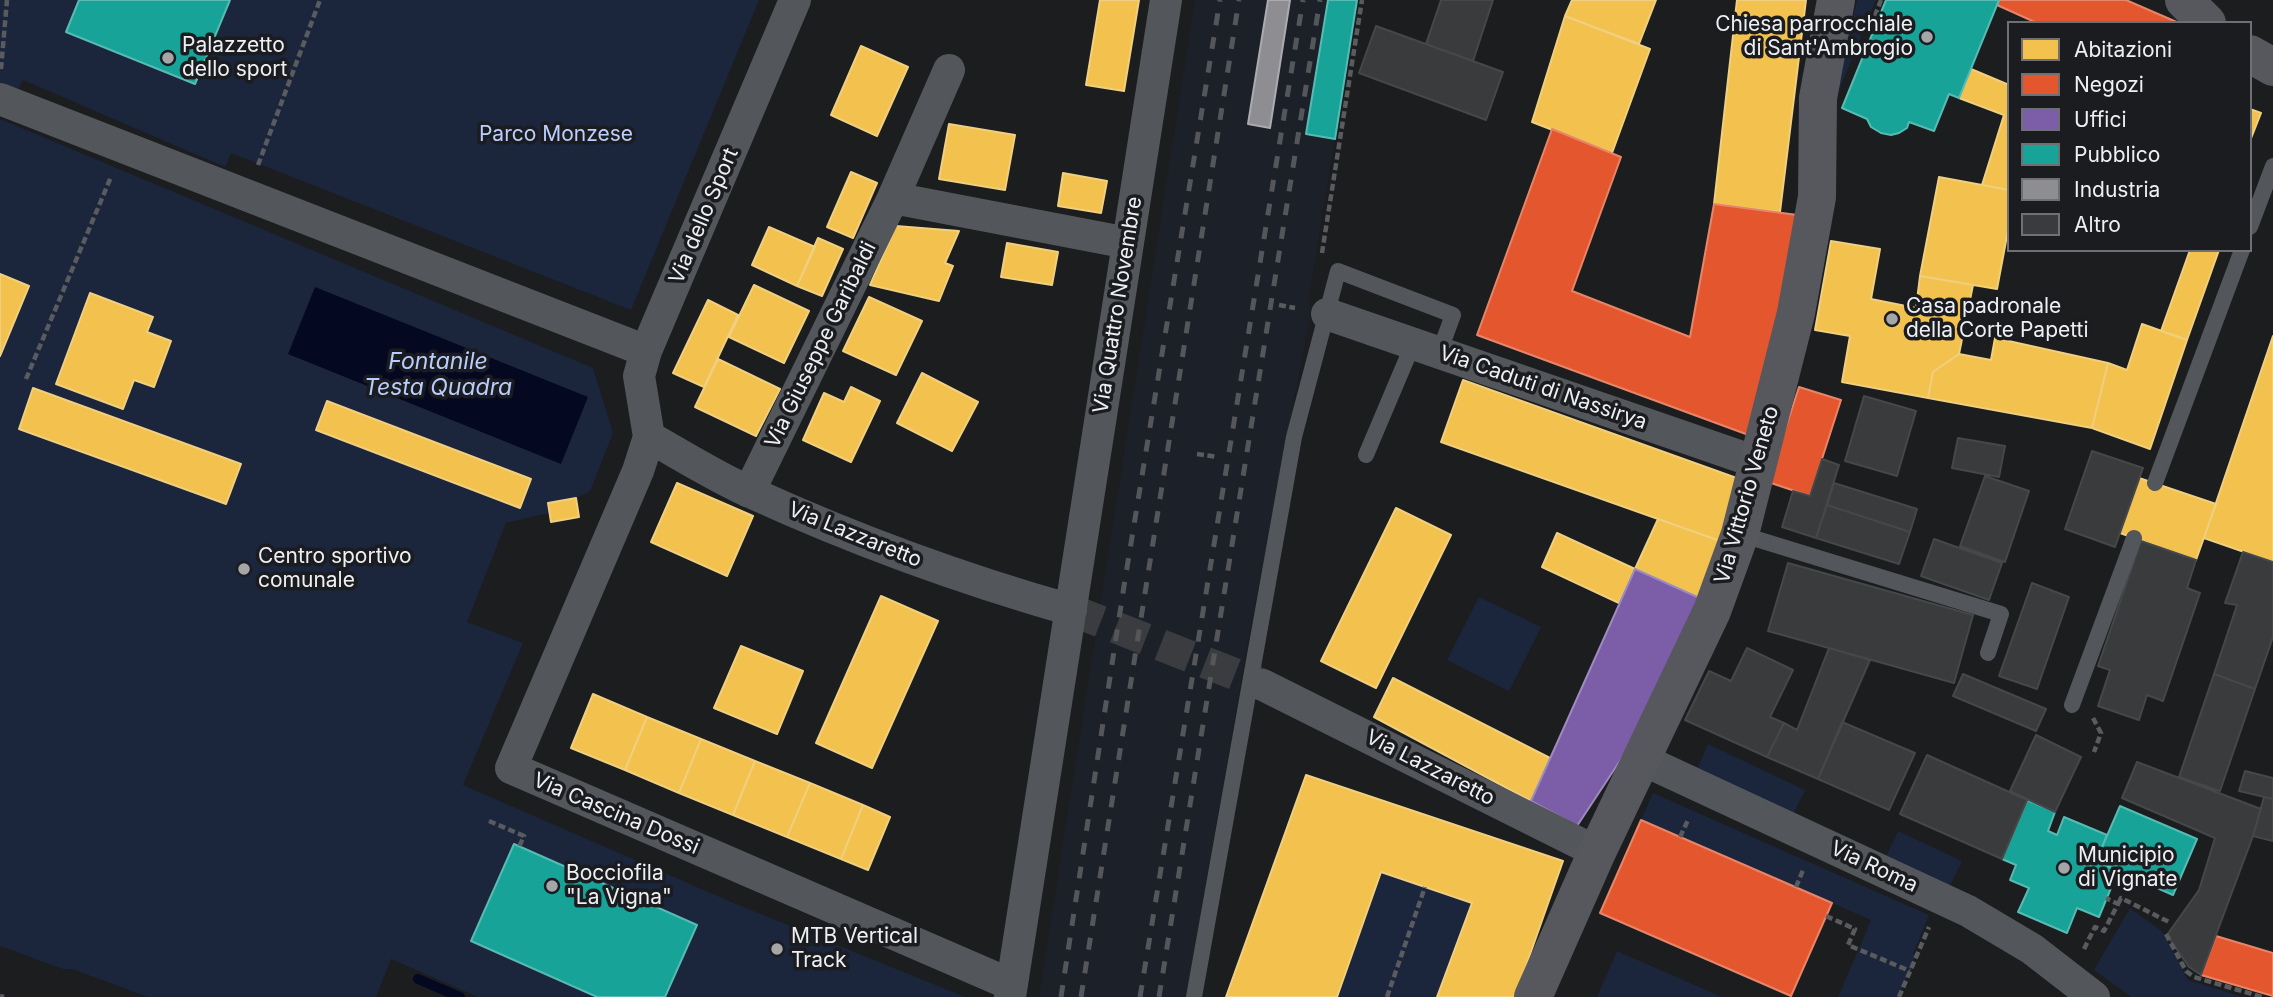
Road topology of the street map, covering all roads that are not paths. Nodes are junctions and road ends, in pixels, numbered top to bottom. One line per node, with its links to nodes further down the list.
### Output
1 (795, 0): 17 (street, Via dello Sport)
2 (1166, 0): 13 (street, Via Quattro Novembre)
3 (1836, 0): 20 (street, Via Vittorio Veneto)
4 (2185, 0): 5 (street)
5 (2205, 21)
6 (2252, 55): 7 (street)
7 (2273, 67)
8 (949, 70): 11 (street, Via Giuseppe Garibaldi)
9 (0, 99): 17 (street)
10 (2273, 166): 12 (lane)
11 (893, 198): 13 (street); 22 (street, Via Giuseppe Garibaldi)
12 (2252, 222)
13 (1128, 243): 25 (street, Via Quattro Novembre)
14 (2241, 252): 21 (lane)
15 (1315, 312): 16 (street, Via Caduti di Nassirya); 16 (lane); 33 (lane)
16 (1426, 348): 19 (lane); 20 (street, Via Caduti di Nassirya)
17 (646, 351): 18 (street, Via dello Sport)
18 (649, 437): 22 (street, Via Lazzaretto); 31 (street, Via Cascina Dossi)
19 (1366, 454)
20 (1759, 463): 23 (street, Via Vittorio Veneto)
21 (2155, 483)
22 (749, 492): 25 (street, Via Lazzaretto)
23 (1740, 534): 26 (lane); 29 (street, Via Vittorio Veneto)
24 (2134, 538): 28 (lane)
25 (1071, 610): 31 (street, Via Quattro Novembre)
26 (1989, 653)
27 (1263, 685): 30 (street, Via Lazzaretto)
28 (2072, 705)
29 (1641, 759): 30 (street, Via Vittorio Veneto); 32 (street, Via Roma)
30 (1597, 852): 34 (street, Via Vittorio Veneto)
31 (1011, 991)
32 (2075, 991)
33 (1194, 997)
34 (1533, 997)

